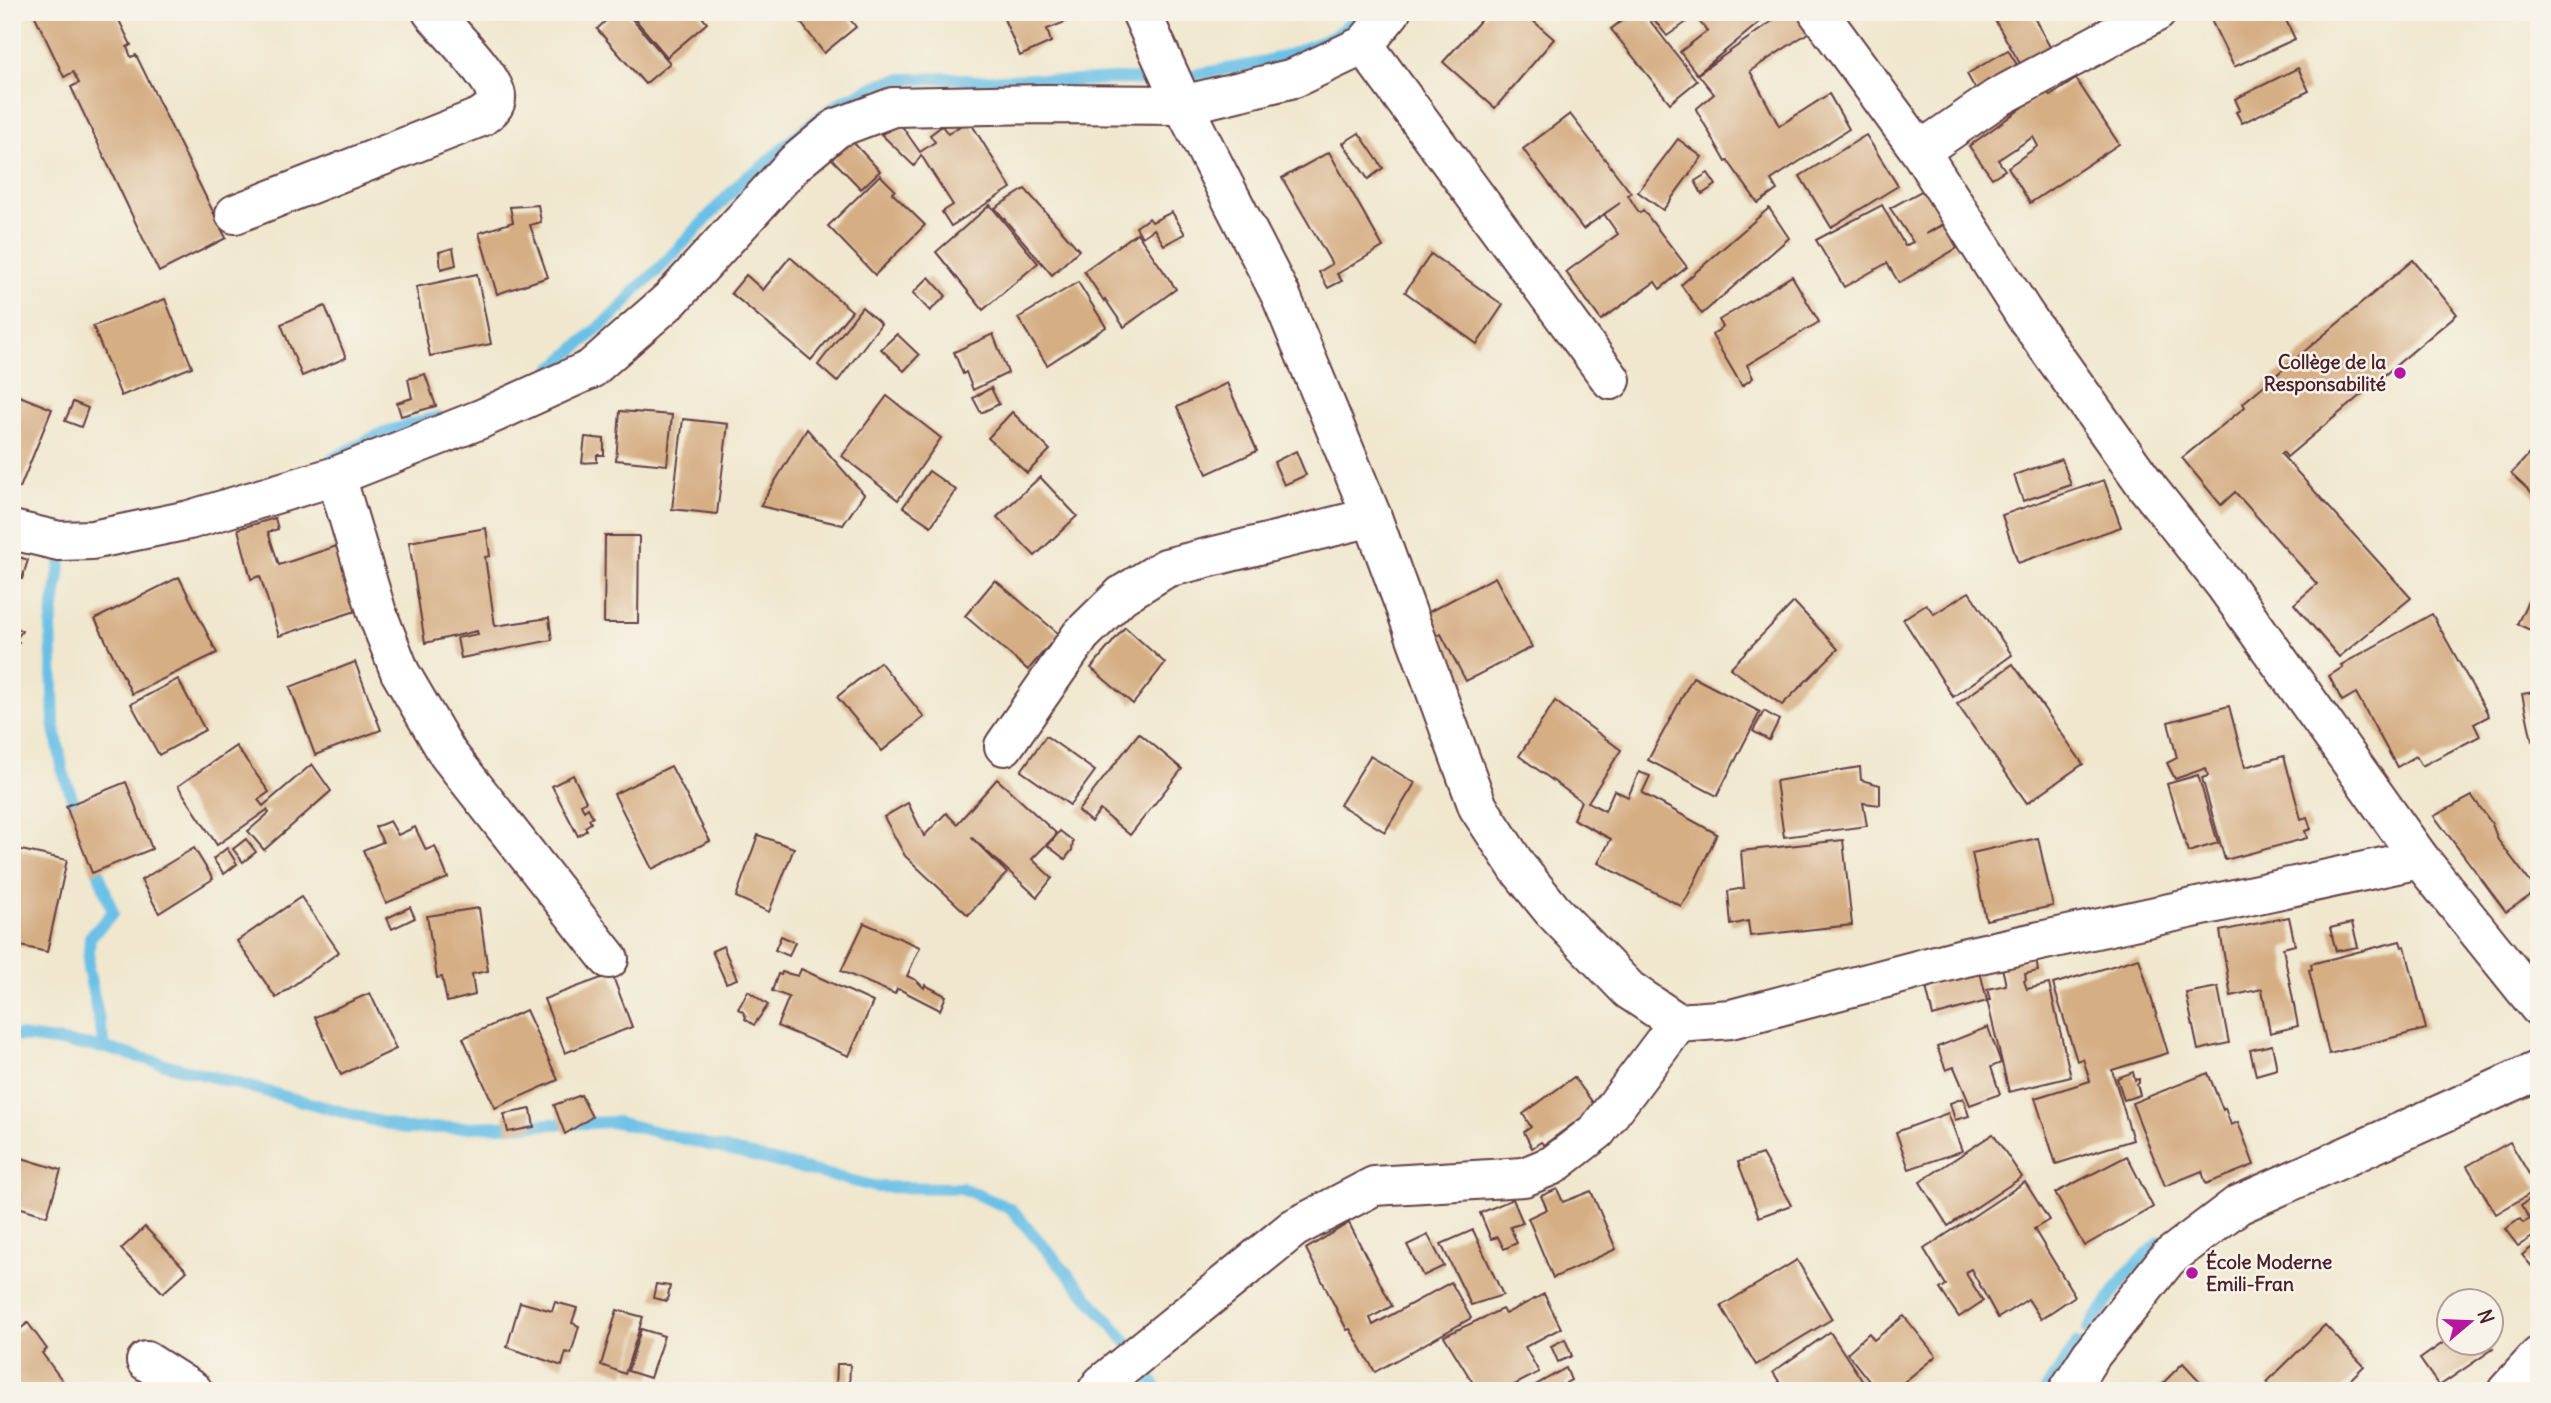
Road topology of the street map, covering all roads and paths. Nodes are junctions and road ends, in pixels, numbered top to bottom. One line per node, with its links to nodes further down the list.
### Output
1 (432, 12): 9 (street)
2 (1141, 12): 7 (street)
3 (1391, 12): 6 (street)
4 (1818, 12): 8 (street)
5 (2157, 12): 8 (street)
6 (1364, 45): 7 (street); 10 (street)
7 (1183, 105): 11 (street); 12 (street)
8 (1920, 151): 15 (street)
9 (236, 214)
10 (1611, 380)
11 (336, 476): 13 (street); 16 (street)
12 (1372, 517): 14 (street); 18 (street)
13 (12, 530)
14 (1004, 746)
15 (2420, 859): 17 (street); 18 (street)
16 (609, 960)
17 (2539, 1007)
18 (1678, 1023): 23 (street)
19 (2539, 1070): 24 (street)
20 (2539, 1356): 25 (street)
21 (146, 1361): 22 (street)
22 (193, 1391)
23 (1097, 1391)
24 (2068, 1391)
25 (2507, 1391)

